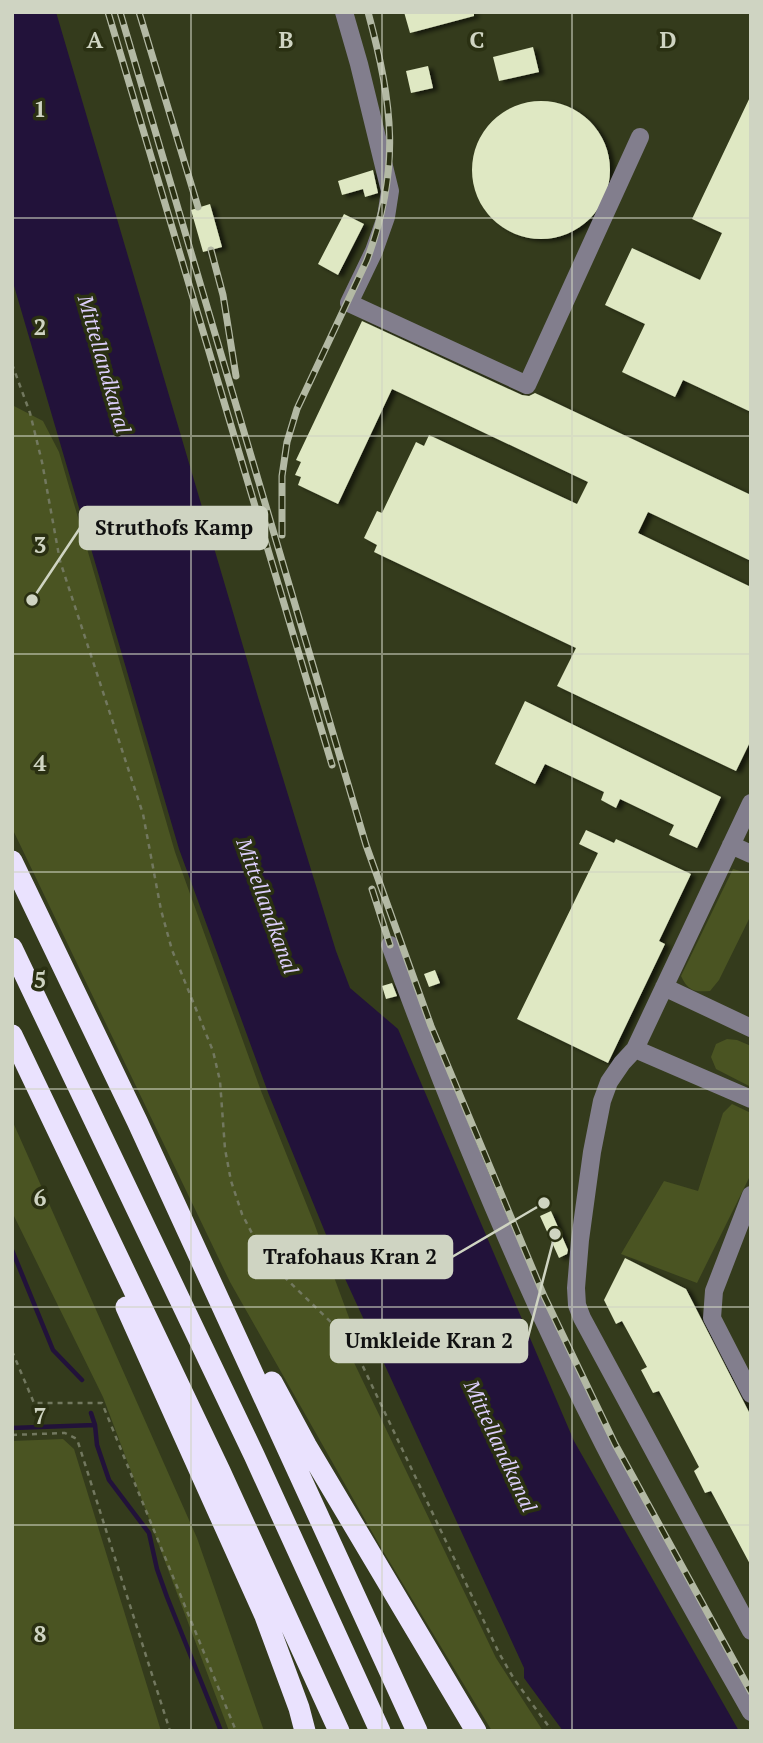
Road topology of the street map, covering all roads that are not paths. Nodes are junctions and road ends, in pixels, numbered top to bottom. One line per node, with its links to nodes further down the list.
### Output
1 (344, 12): 2 (lane)
2 (640, 137)
3 (751, 803): 4 (lane)
4 (731, 845): 5 (lane); 9 (lane)
5 (751, 854)
6 (12, 861): 14 (highway)
7 (390, 945): 19 (lane)
8 (12, 948): 22 (highway)
9 (664, 987): 10 (lane); 12 (lane)
10 (751, 1028)
11 (12, 1035): 15 (highway)
12 (635, 1049): 13 (lane); 18 (lane)
13 (751, 1099)
14 (137, 1121): 23 (highway); 24 (highway)
15 (75, 1167): 20 (highway); 21 (highway)
16 (751, 1195): 17 (lane)
17 (751, 1394)
18 (751, 1631)
19 (751, 1712)
20 (305, 1731)
21 (339, 1731)
22 (380, 1731)
23 (418, 1731)
24 (476, 1731)

